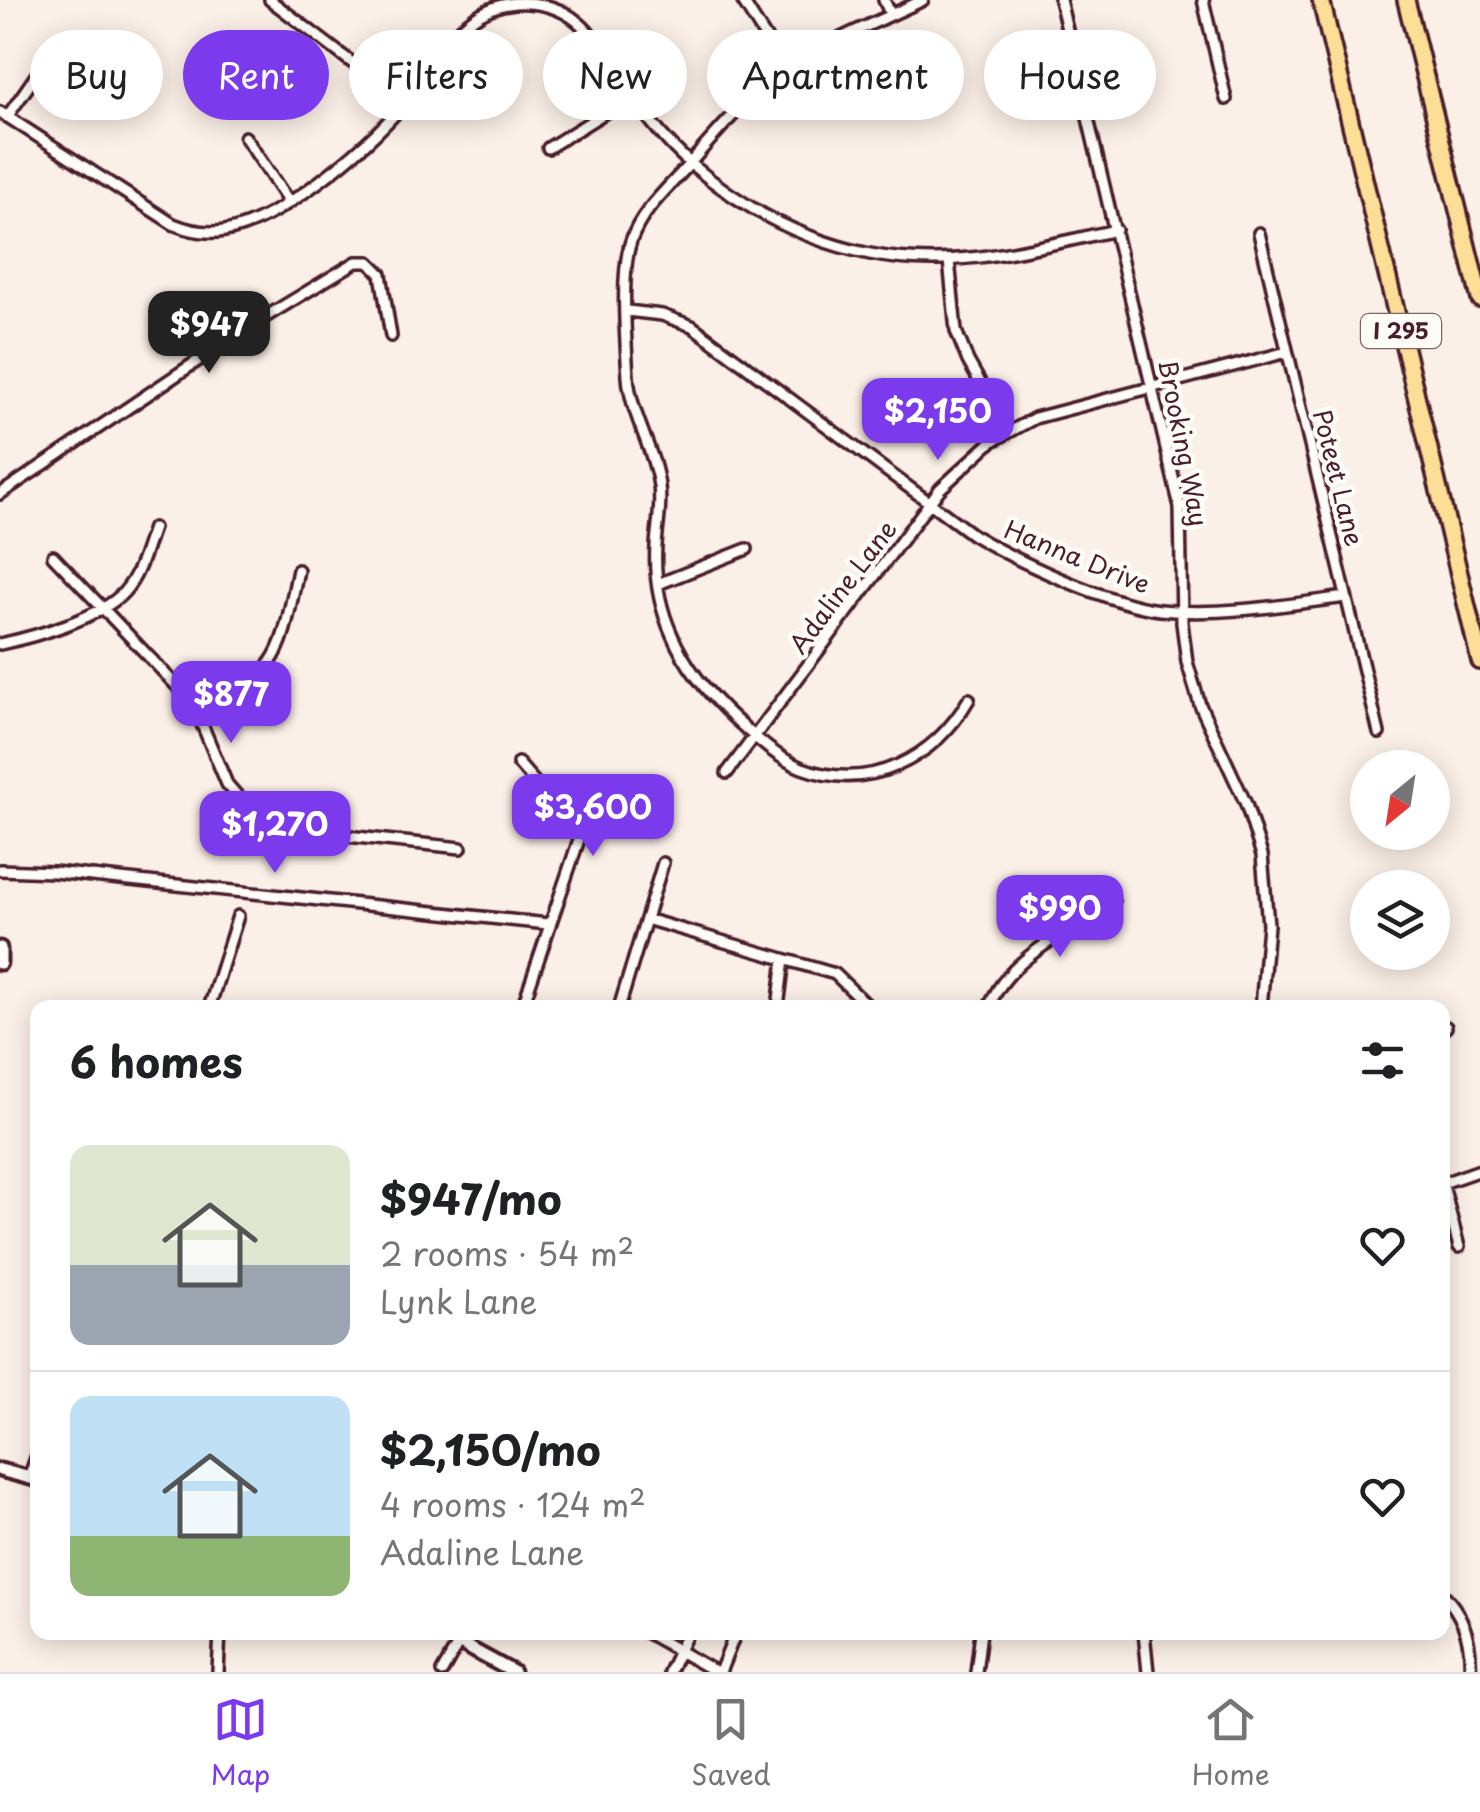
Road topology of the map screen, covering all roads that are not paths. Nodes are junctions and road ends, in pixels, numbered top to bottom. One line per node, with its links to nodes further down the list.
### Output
1 (270, 0): 16 (street)
2 (742, 0): 13 (street)
3 (884, 0): 10 (street)
4 (923, 0): 10 (street)
5 (1060, 0): 15 (street, Brooking Way)
6 (1203, 0): 18 (street)
7 (1321, 0): 49 (highway, I 295)
8 (1406, 0): 32 (highway)
9 (496, 3): 11 (street); 12 (street)
10 (892, 15): 14 (street)
11 (460, 30)
12 (588, 30)
13 (761, 30)
14 (863, 30)
15 (1067, 30)
16 (349, 61)
17 (30, 81): 19 (street)
18 (1226, 99)
19 (4, 114): 28 (street)
20 (388, 120): 28 (street)
21 (593, 120): 26 (street)
22 (653, 120): 27 (street)
23 (730, 120): 27 (street)
24 (1089, 120): 29 (street, Brooking Way)
25 (245, 137): 28 (street)
26 (548, 148)
27 (690, 163): 31 (street); 33 (street)
28 (288, 201)
29 (1116, 230): 31 (street); 36 (street, Brooking Way)
30 (1259, 232): 35 (street, Poteet Lane)
31 (949, 260): 37 (street)
32 (1480, 299)
33 (627, 312): 39 (street, Hanna Drive); 44 (street)
34 (392, 336): 38 (street)
35 (1288, 352): 36 (street, Adaline Lane); 45 (street, Poteet Lane)
36 (1152, 388): 37 (street, Adaline Lane); 47 (street, Brooking Way)
37 (1008, 430): 39 (street, Adaline Lane)
38 (0, 494)
39 (930, 503): 47 (street, Hanna Drive); 53 (street, Adaline Lane)
40 (153, 528): 46 (street)
41 (746, 549): 44 (street)
42 (54, 556): 46 (street)
43 (298, 570): 51 (street)
44 (658, 584): 53 (street)
45 (1346, 597): 47 (street, Hanna Drive); 52 (street, Poteet Lane)
46 (103, 608): 48 (street); 51 (street)
47 (1182, 611): 72 (street, Brooking Way)
48 (0, 644)
49 (1480, 661)
50 (969, 699): 53 (street)
51 (198, 712): 56 (street)
52 (1379, 733)
53 (755, 737): 55 (street, Adaline Lane)
54 (518, 763): 62 (street)
55 (727, 773)
56 (461, 848)
57 (663, 863): 61 (street)
58 (0, 870): 62 (street)
59 (1113, 902): 71 (street)
60 (238, 916): 66 (street)
61 (646, 919): 64 (street); 68 (street)
62 (548, 924): 67 (street)
63 (0, 948): 65 (main road)
64 (784, 959): 69 (street); 70 (street)
65 (0, 962)
66 (212, 1000)
67 (524, 1000)
68 (621, 1000)
69 (779, 1000)
70 (862, 1000)
71 (991, 1000)
72 (1262, 1000)
73 (1480, 1170): 74 (street)
74 (1450, 1180)
75 (1450, 1210): 76 (street)
76 (1459, 1247)
77 (0, 1470): 78 (main road)
78 (30, 1478)
79 (1450, 1602): 96 (street)
80 (220, 1640): 89 (street)
81 (455, 1640): 87 (main road)
82 (660, 1640): 88 (street)
83 (685, 1640): 88 (street)
84 (732, 1640): 93 (street)
85 (980, 1640): 94 (street)
86 (1145, 1640): 95 (street)
87 (459, 1642): 90 (street); 91 (main road)
88 (680, 1652): 92 (street); 93 (street)
89 (218, 1672)
90 (442, 1672)
91 (513, 1672)
92 (669, 1672)
93 (718, 1672)
94 (976, 1672)
95 (1148, 1672)
96 (1470, 1672)

